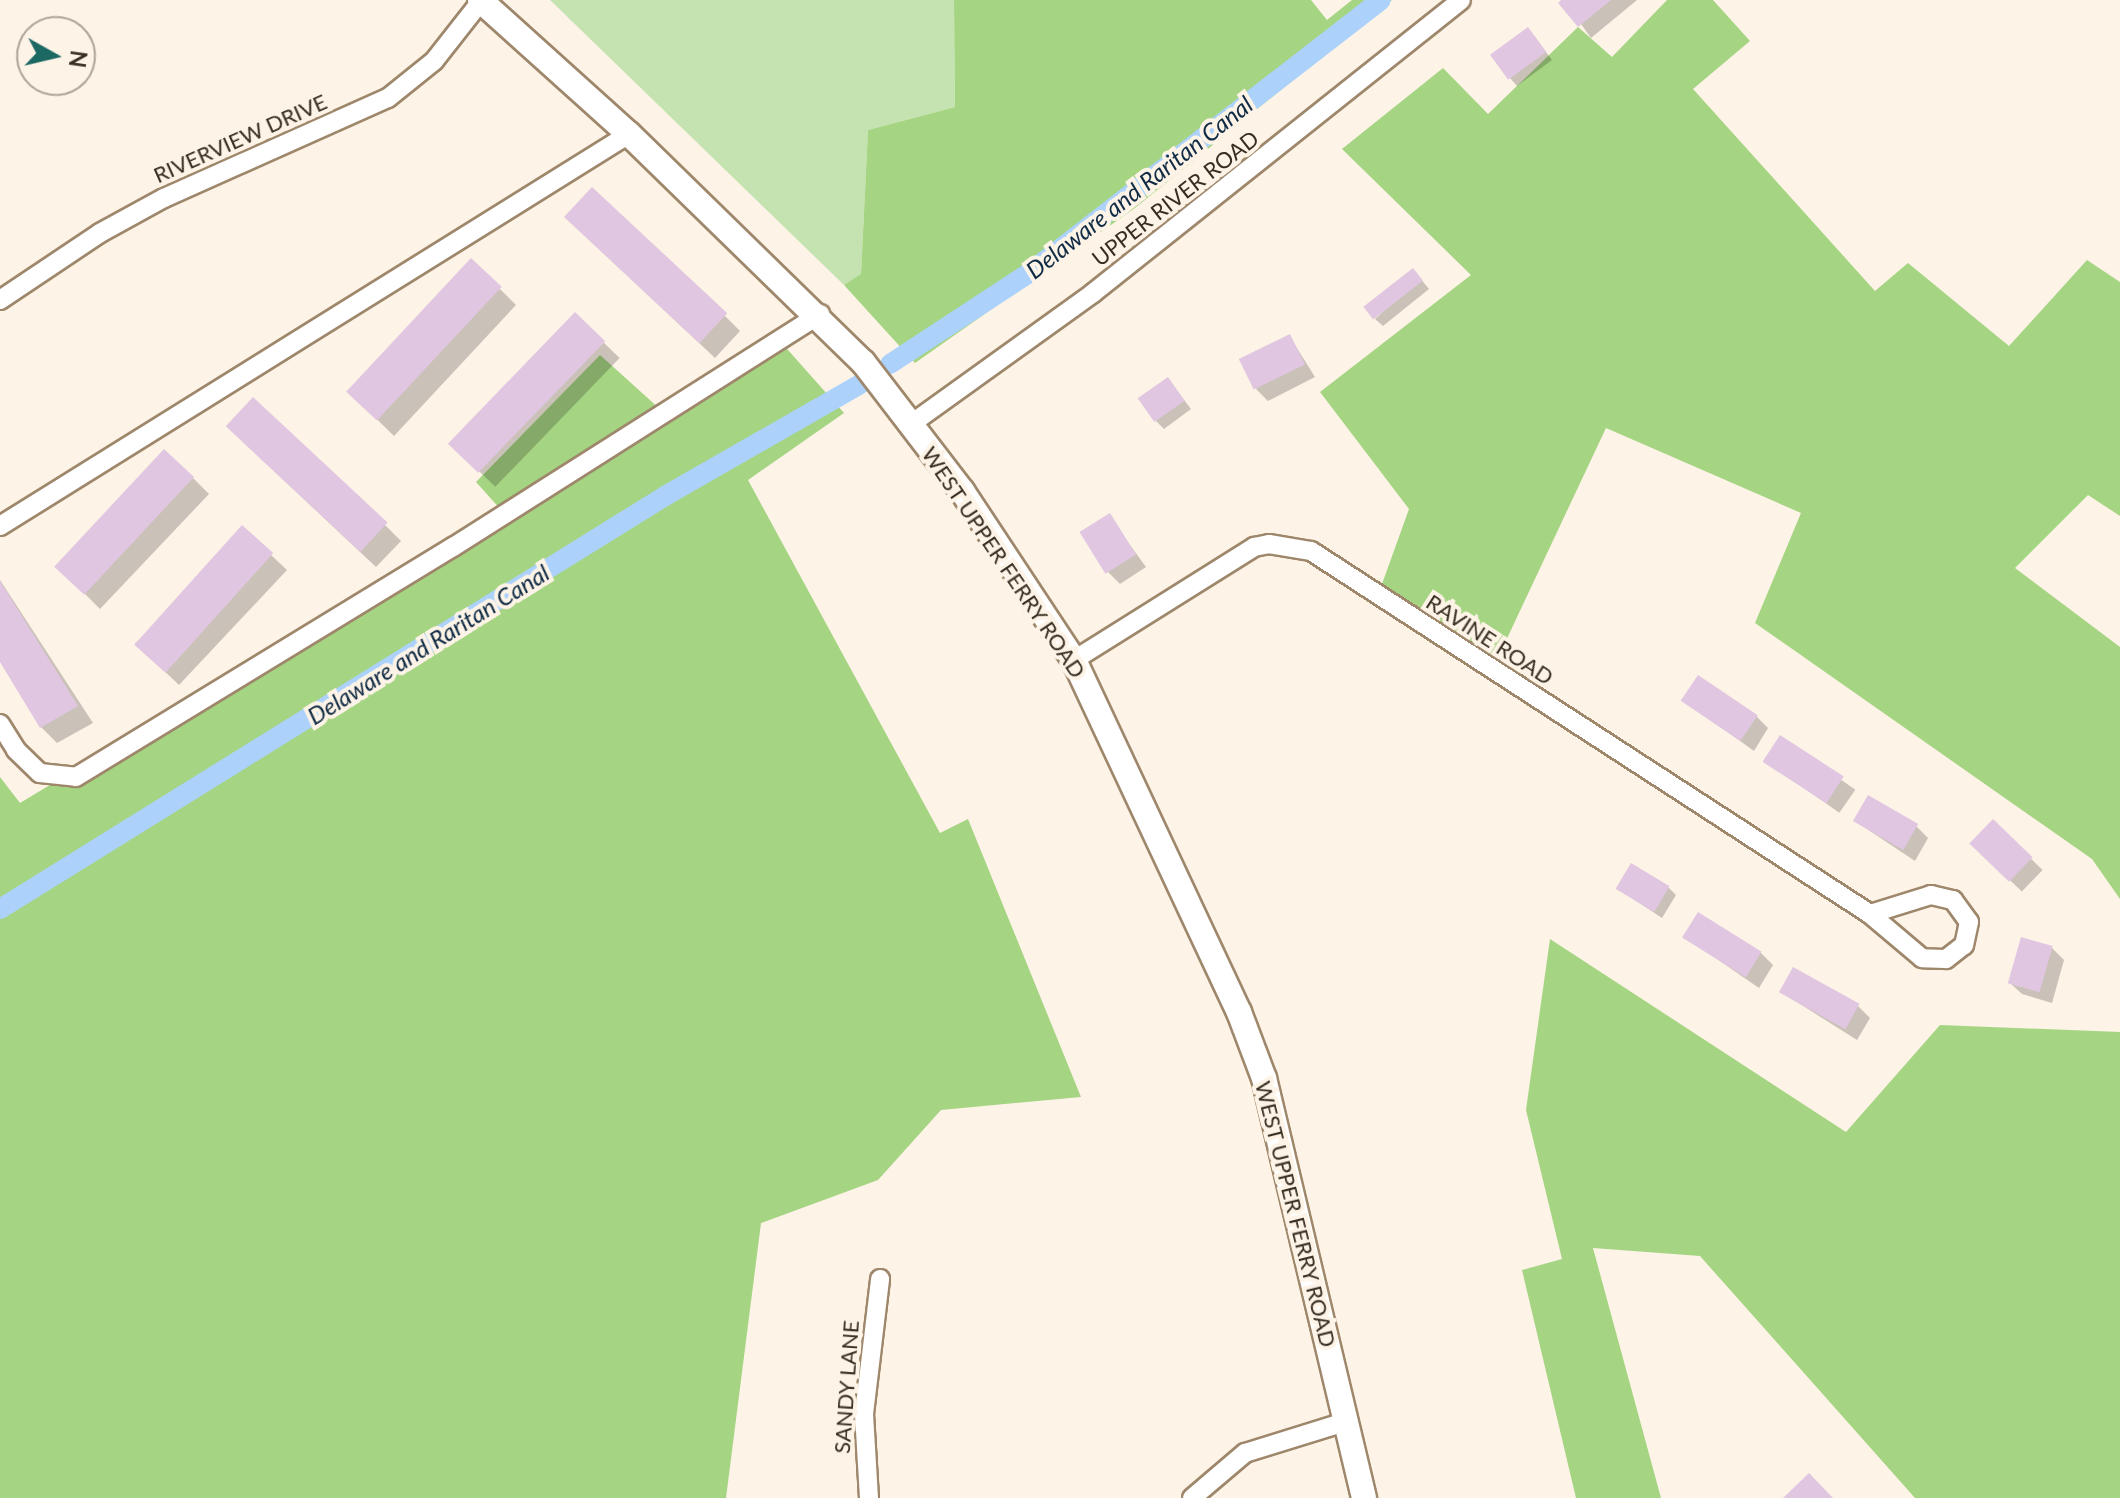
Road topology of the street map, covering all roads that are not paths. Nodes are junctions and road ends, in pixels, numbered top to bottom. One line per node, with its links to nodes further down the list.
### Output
1 (480, 0): 3 (main road, WEST UPPER FERRY ROAD); 4 (street, RIVERVIEW DRIVE)
2 (1461, 0): 6 (street, UPPER RIVER ROAD)
3 (629, 134): 5 (main road, WEST UPPER FERRY ROAD); 7 (street)
4 (0, 300)
5 (820, 314): 6 (main road, WEST UPPER FERRY ROAD); 9 (street)
6 (911, 424): 8 (main road, WEST UPPER FERRY ROAD)
7 (0, 526)
8 (1074, 660): 10 (street, RAVINE ROAD); 12 (main road, WEST UPPER FERRY ROAD)
9 (0, 724)
10 (1870, 914): 10 (street, RAVINE ROAD)
11 (880, 1279): 13 (street, SANDY LANE)
12 (1345, 1422): 14 (street); 15 (main road, WEST UPPER FERRY ROAD)
13 (869, 1498)
14 (1192, 1498)
15 (1364, 1498)

